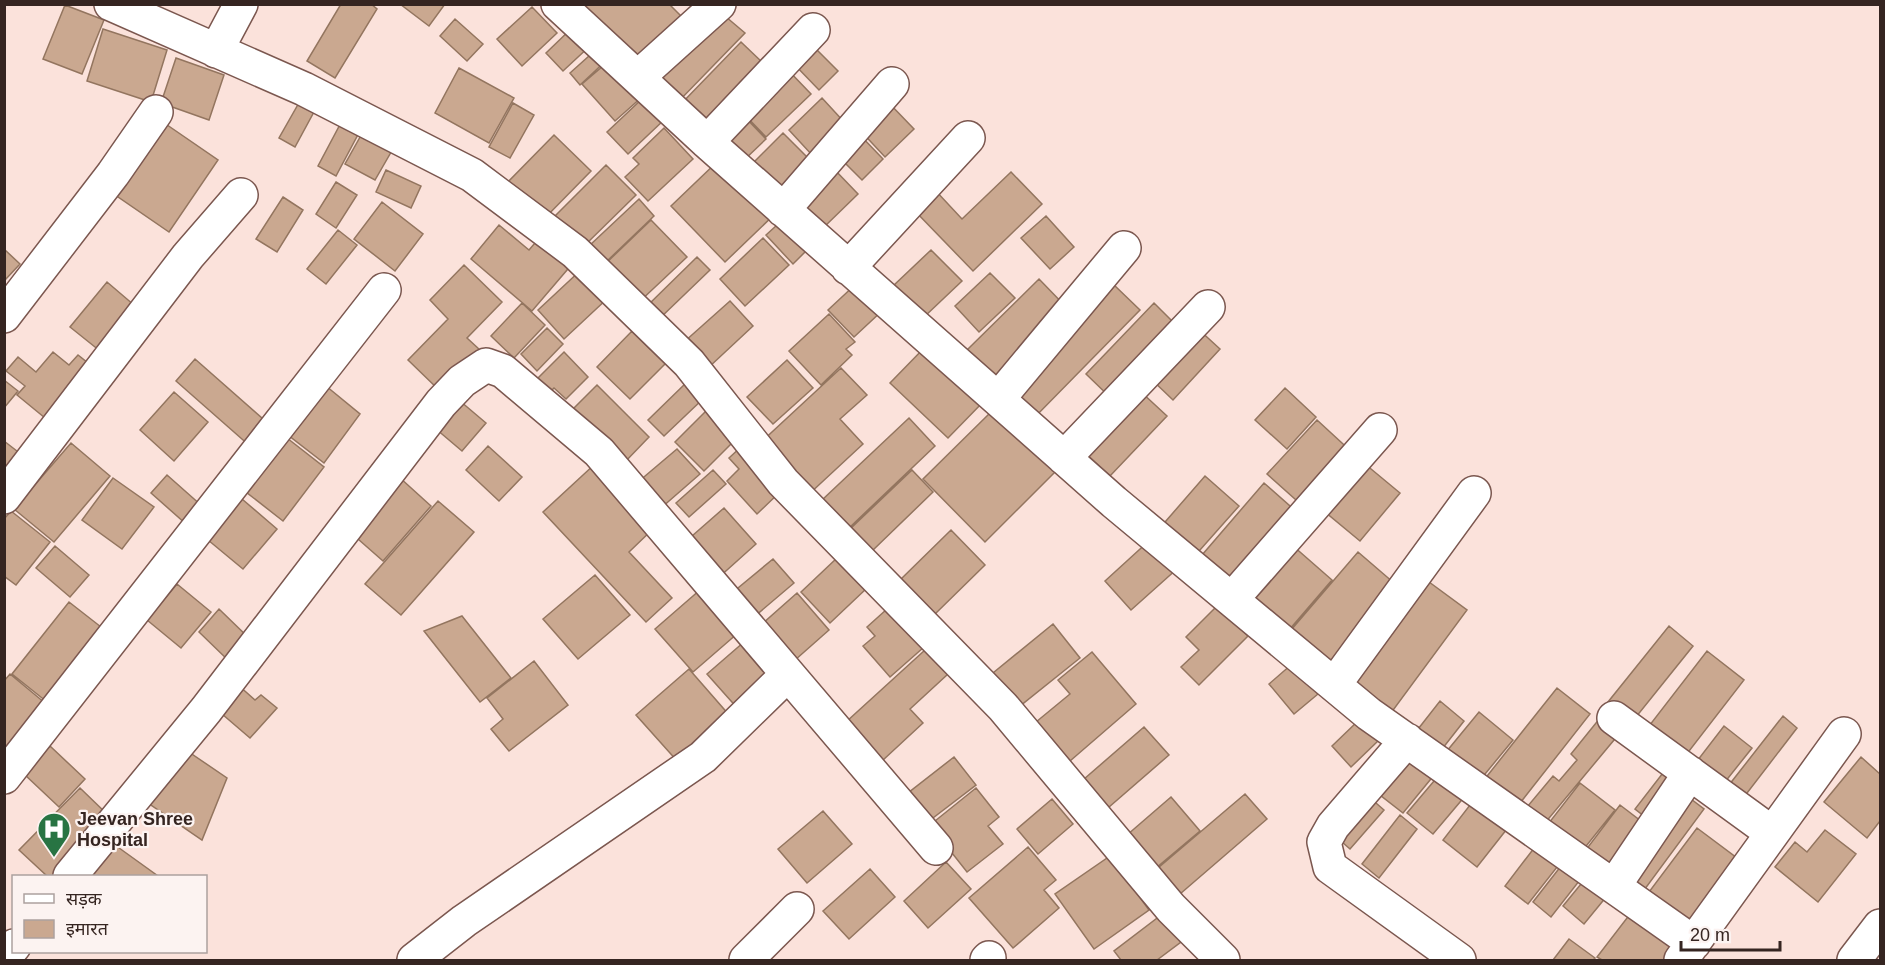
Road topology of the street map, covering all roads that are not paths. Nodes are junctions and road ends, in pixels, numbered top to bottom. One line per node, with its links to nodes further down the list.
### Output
1 (111, 4): 6 (street)
2 (241, 4): 6 (street)
3 (719, 4): 7 (street)
4 (558, 5): 7 (street)
5 (813, 30): 11 (street)
6 (216, 51): 41 (street)
7 (638, 77): 11 (street)
8 (892, 84): 13 (street)
9 (156, 112): 18 (street)
10 (968, 138): 15 (street)
11 (706, 142): 13 (street)
12 (241, 195): 23 (street)
13 (783, 210): 15 (street)
14 (1124, 248): 19 (street)
15 (848, 268): 19 (street)
16 (384, 290): 31 (street)
17 (1208, 308): 21 (street)
18 (4, 316)
19 (998, 399): 21 (street)
20 (1380, 430): 24 (street)
21 (1064, 458): 24 (street)
22 (1474, 493): 26 (street)
23 (4, 497)
24 (1232, 599): 26 (street)
25 (788, 674): 33 (street); 34 (street); 39 (street)
26 (1334, 685): 29 (street)
27 (1614, 718): 30 (street)
28 (1844, 734): 32 (street)
29 (1407, 740): 35 (street); 42 (street)
30 (1690, 773): 32 (street); 35 (street)
31 (4, 777)
32 (1772, 833): 38 (street)
33 (936, 848)
34 (71, 875)
35 (1614, 886): 38 (street)
36 (797, 909): 40 (street)
37 (1881, 926): 43 (street)
38 (1687, 952)
39 (414, 960)
40 (746, 960)
41 (1223, 960)
42 (1459, 960)
43 (1854, 960)

